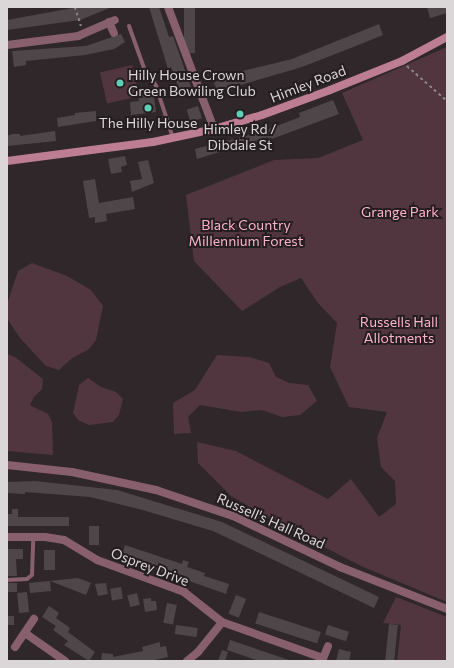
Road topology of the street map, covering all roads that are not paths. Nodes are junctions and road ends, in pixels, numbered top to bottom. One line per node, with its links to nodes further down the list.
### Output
1 (168, 7): 6 (street)
2 (129, 26): 7 (lane)
3 (114, 32): 5 (street)
4 (447, 38): 6 (main road, Himley Road)
5 (7, 46)
6 (214, 129): 7 (main road, Himley Road)
7 (173, 138): 8 (main road, Himley Road)
8 (7, 161)
9 (7, 465): 13 (street, Russell's Hall Road)
10 (7, 537): 11 (street, Osprey Drive)
11 (33, 537): 12 (lane); 15 (street, Osprey Drive)
12 (7, 580)
13 (447, 609)
14 (34, 619): 16 (street)
15 (222, 622): 19 (street, Osprey Drive); 21 (street)
16 (25, 634): 18 (street); 20 (street)
17 (328, 646): 19 (street, Osprey Drive)
18 (15, 648)
19 (322, 659)
20 (65, 661)
21 (187, 661)

